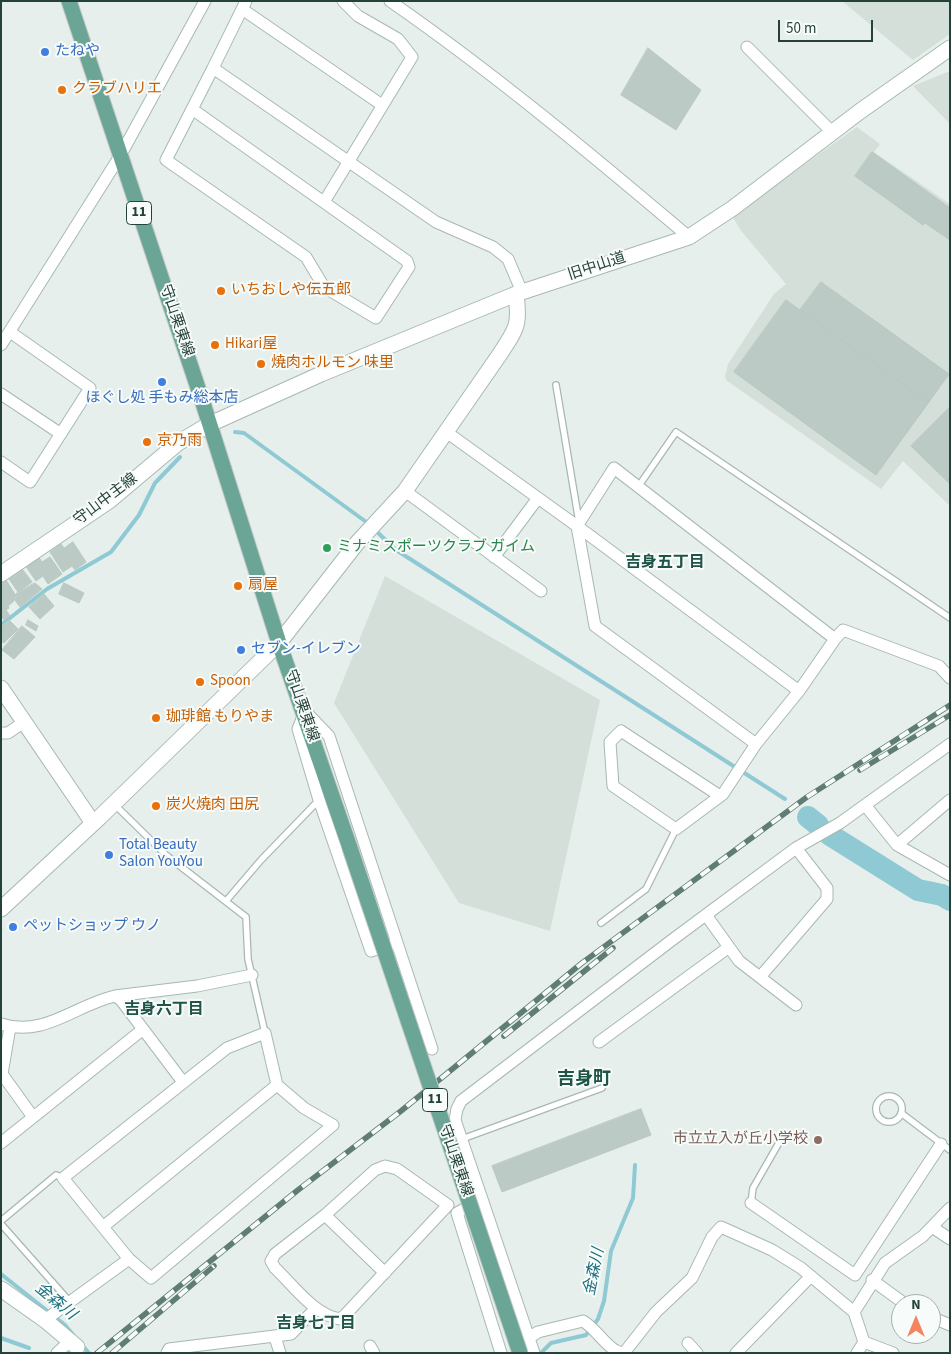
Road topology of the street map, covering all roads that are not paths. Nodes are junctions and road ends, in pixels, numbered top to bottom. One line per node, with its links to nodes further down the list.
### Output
1 (69, 1): 12 (main road, 守山栗東線 / 11)
2 (205, 1): 12 (street)
3 (343, 1): 9 (street)
4 (390, 1): 15 (street)
5 (244, 5): 8 (street); 9 (street)
6 (747, 47): 11 (street)
7 (950, 48): 11 (street, 旧中山道)
8 (213, 68): 10 (street); 13 (street)
9 (382, 105): 13 (street)
10 (192, 109): 14 (street); 14 (street)
11 (832, 132): 15 (street, 旧中山道)
12 (120, 156): 17 (street); 21 (main road, 守山栗東線 / 11)
13 (349, 160): 14 (street); 16 (street)
14 (324, 202)
15 (689, 237): 16 (street, 旧中山道)
16 (519, 293): 21 (street, 旧中山道); 22 (street)
17 (10, 332): 18 (street); 23 (street)
18 (1, 345)
19 (556, 385): 28 (lane)
20 (1, 394): 23 (street)
21 (208, 425): 30 (street, 守山中主線); 34 (main road, 守山栗東線 / 11)
22 (445, 431): 26 (street); 27 (street)
23 (61, 434): 24 (street)
24 (1, 462)
25 (638, 487): 28 (street); 32 (lane); 33 (street)
26 (405, 491): 29 (street); 34 (street)
27 (538, 498): 28 (street); 29 (street)
28 (578, 525): 37 (street); 41 (street)
29 (494, 557): 31 (street)
30 (1, 574)
31 (541, 591)
32 (950, 618)
33 (835, 639): 35 (street); 37 (street)
34 (279, 643): 38 (main road, 守山栗東線 / 11); 46 (street)
35 (950, 678)
36 (1, 688): 39 (street)
37 (799, 691): 41 (street)
38 (302, 710): 44 (street); 57 (street); 103 (main road, 守山栗東線 / 11, bridge)
39 (24, 722): 40 (street); 48 (street)
40 (1, 733)
41 (756, 744): 43 (street)
42 (950, 744): 47 (street)
43 (720, 796): 49 (street); 49 (street)
44 (319, 800): 53 (lane); 57 (street)
45 (950, 800): 50 (street)
46 (113, 803): 48 (street); 53 (lane)
47 (865, 805): 50 (street); 51 (street)
48 (93, 823): 54 (street)
49 (676, 829): 56 (lane)
50 (898, 845): 52 (street)
51 (796, 848): 55 (street); 60 (street)
52 (950, 875)
53 (226, 901): 59 (lane)
54 (3, 905)
55 (706, 915): 58 (street); 73 (street)
56 (601, 922)
57 (396, 942): 67 (street)
58 (729, 947): 60 (street); 66 (street)
59 (252, 976): 61 (street); 65 (lane)
60 (760, 977): 62 (street)
61 (115, 996): 63 (street); 64 (street)
62 (796, 1005)
63 (6, 1025): 72 (street)
64 (142, 1030): 68 (street); 72 (street)
65 (265, 1033): 68 (street); 69 (street)
66 (599, 1042)
67 (432, 1049)
68 (183, 1082): 77 (street)
69 (277, 1084): 85 (street); 88 (street)
70 (602, 1088): 73 (lane)
71 (901, 1113): 71 (lane); 76 (lane)
72 (33, 1118): 75 (street)
73 (462, 1139): 78 (street)
74 (780, 1141): 79 (lane)
75 (1, 1143)
76 (946, 1147): 79 (street)
77 (62, 1178): 84 (lane); 85 (street)
78 (482, 1199): 82 (street); 98 (street)
79 (751, 1203)
80 (448, 1205): 82 (street); 83 (street); 89 (street)
81 (950, 1208): 86 (street)
82 (457, 1213): 107 (street)
83 (325, 1215): 89 (street); 95 (street)
84 (1, 1222): 94 (lane)
85 (104, 1226): 88 (street)
86 (932, 1227): 87 (street); 91 (street)
87 (950, 1239)
88 (129, 1259): 94 (street)
89 (385, 1273): 95 (street)
90 (811, 1276): 96 (street); 109 (street); 111 (street)
91 (872, 1280): 93 (street); 96 (street)
92 (1, 1289): 97 (street)
93 (891, 1294)
94 (70, 1302): 97 (street)
95 (316, 1308): 99 (street)
96 (854, 1312): 100 (street)
97 (51, 1316): 102 (street)
98 (528, 1336): 103 (street); 108 (street); 109 (street)
99 (275, 1337): 105 (street); 106 (street)
100 (864, 1342): 112 (street); 113 (street)
101 (688, 1343): 110 (street)
102 (73, 1344): 104 (street)
103 (529, 1352)
104 (57, 1353)
105 (167, 1353)
106 (280, 1353)
107 (501, 1353)
108 (512, 1353)
109 (623, 1353)
110 (698, 1353)
111 (736, 1353)
112 (857, 1353)
113 (893, 1353)

